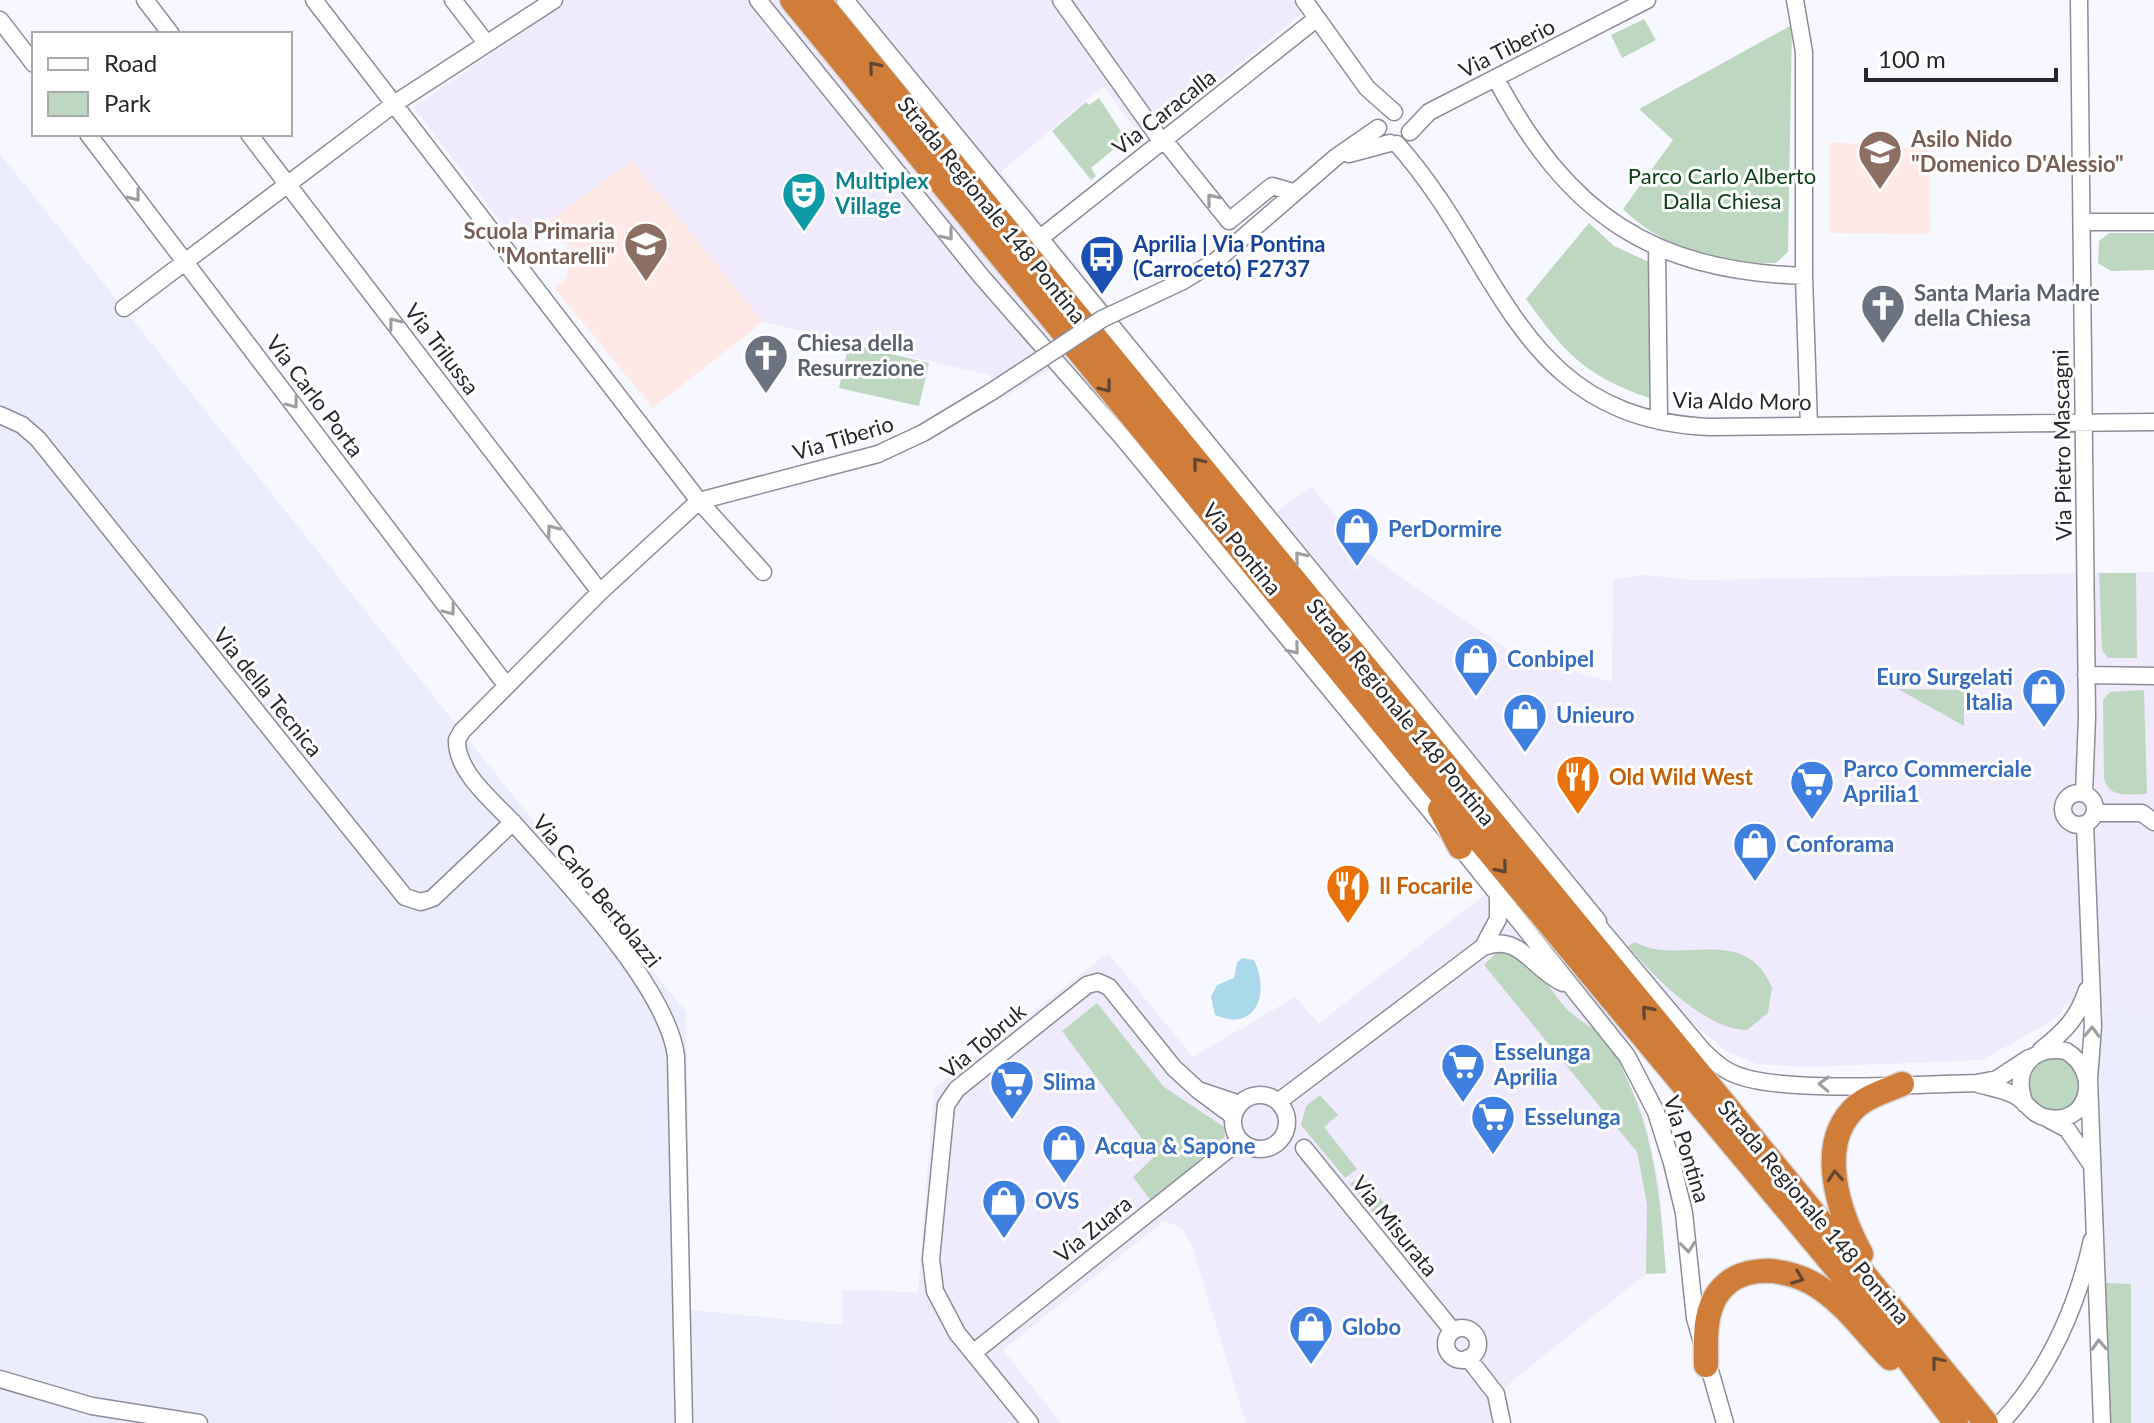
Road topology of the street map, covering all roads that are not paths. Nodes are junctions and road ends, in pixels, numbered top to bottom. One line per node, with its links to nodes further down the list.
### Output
1 (145, 0): 16 (street)
2 (314, 0): 21 (street)
3 (453, 0): 17 (street)
4 (554, 0): 17 (street)
5 (758, 0): 54 (street, Via Pontina, one-way to 54)
6 (792, 0): 50 (highway, Strada Regionale 148 Pontina, one-way to 50)
7 (818, 0): 55 (highway, Strada Regionale 148 Pontina, one-way to 7)
8 (845, 0): 34 (street, Via Pontina)
9 (1061, 0): 28 (street)
10 (1304, 0): 14 (street, Via Aldo Moro)
11 (1647, 0): 19 (street, Via Tiberio)
12 (1795, 0): 37 (street)
13 (2079, 0): 32 (street, Via Pietro Mascagni)
14 (1316, 19): 20 (street, Via Aldo Moro); 28 (street, Via Caracalla)
15 (0, 20): 18 (street)
16 (169, 32)
17 (487, 44): 21 (street)
18 (32, 61)
19 (1496, 79): 22 (street, Via Tiberio); 35 (street)
20 (1367, 88): 23 (street, Via Aldo Moro); 24 (street, Via Aldo Moro)
21 (394, 104): 30 (street); 44 (street)
22 (1429, 112): 23 (street, Via Tiberio); 27 (street, Via Tiberio)
23 (1398, 113): 24 (street); 27 (street, Via Aldo Moro)
24 (1378, 125): 27 (street, Via Aldo Moro); 29 (street)
25 (90, 136): 36 (street, Via Carlo Porta, one-way to 36)
26 (251, 136): 30 (street, Via Trilussa)
27 (1401, 139): 29 (street); 40 (street, Via Aldo Moro)
28 (1163, 141): 31 (street, one-way to 28); 34 (street, Via Caracalla)
29 (1336, 157): 31 (street)
30 (288, 184): 36 (street); 46 (street, Via Trilussa, one-way to 30)
31 (1293, 192): 44 (street, Via Tiberio, bridge)
32 (2082, 222): 33 (street); 42 (street, Via Pietro Mascagni)
33 (2154, 222)
34 (1039, 239): 57 (street, Via Pontina, one-way to 34)
35 (1657, 249): 37 (street); 40 (street)
36 (186, 261): 38 (street); 49 (street, Via Carlo Porta, one-way to 49)
37 (1804, 276): 43 (street)
38 (124, 308)
39 (0, 415): 52 (street, Via della Tecnica)
40 (1659, 421): 43 (street, Via Aldo Moro)
41 (2154, 422): 42 (street, Via Aldo Moro)
42 (2083, 423): 43 (street, Via Aldo Moro); 47 (street, Via Pietro Mascagni)
43 (1809, 426)
44 (699, 501): 45 (street); 46 (street, Via Carlo Bertolazzi)
45 (763, 572)
46 (600, 592): 49 (street, Via Carlo Bertolazzi)
47 (2086, 675): 48 (street); 51 (street, Via Pietro Mascagni)
48 (2154, 676)
49 (506, 685): 52 (street, Via Carlo Bertolazzi)
50 (1416, 764): 54 (highway); 79 (highway, Strada Regionale 148 Pontina, one-way to 79)
51 (2090, 809): 53 (street); 59 (street, Via Pietro Mascagni)
52 (513, 822): 81 (street, Via Carlo Bertolazzi)
53 (2154, 822)
54 (1460, 847): 56 (street, Via Pontina)
55 (1533, 872): 57 (highway); 75 (highway, Strada Regionale 148 Pontina, one-way to 55)
56 (1498, 895): 58 (street); 60 (street, Via Pontina)
57 (1588, 914): 64 (street, Via Pontina, one-way to 57)
58 (1483, 947): 60 (street); 65 (street)
59 (2091, 977): 61 (street, Via Pietro Mascagni); 62 (street, Via Pietro Mascagni, one-way to 59)
60 (1571, 987): 77 (street, Via Pontina, one-way to 77)
61 (2034, 1055): 62 (street); 63 (street, Via Pietro Mascagni); 66 (street)
62 (2089, 1079): 68 (street, Via Pietro Mascagni); 73 (street, Via Pietro Mascagni)
63 (1977, 1083): 64 (street, Via Pontina); 66 (street)
64 (1902, 1084): 75 (highway, one-way to 64)
65 (1278, 1102): 67 (street); 69 (street)
66 (2025, 1104): 68 (street)
67 (1237, 1110): 70 (street); 76 (street, Via Tobruk)
68 (2045, 1117): 73 (street)
69 (1286, 1126): 71 (street); 72 (street, Via Misurata)
70 (1240, 1140): 71 (street); 76 (street, Via Zuara)
71 (1277, 1142): 72 (street)
72 (1304, 1148): 83 (street, Via Misurata)
73 (2092, 1165): 74 (street, Via Pietro Mascagni)
74 (2094, 1229): 87 (street); 88 (street, one-way to 74)
75 (1904, 1320): 86 (highway, Strada Regionale 148 Pontina, one-way to 75)
76 (973, 1353): 82 (street, Via Tobruk)
77 (1706, 1365): 79 (highway, one-way to 79); 84 (street, Via Pontina)
78 (0, 1379): 80 (street)
79 (1933, 1394): 85 (highway, Strada Regionale 148 Pontina)
80 (199, 1423)
81 (684, 1423)
82 (1030, 1423)
83 (1502, 1423)
84 (1725, 1423)
85 (1956, 1423)
86 (1986, 1423)
87 (2001, 1423)
88 (2102, 1423)

